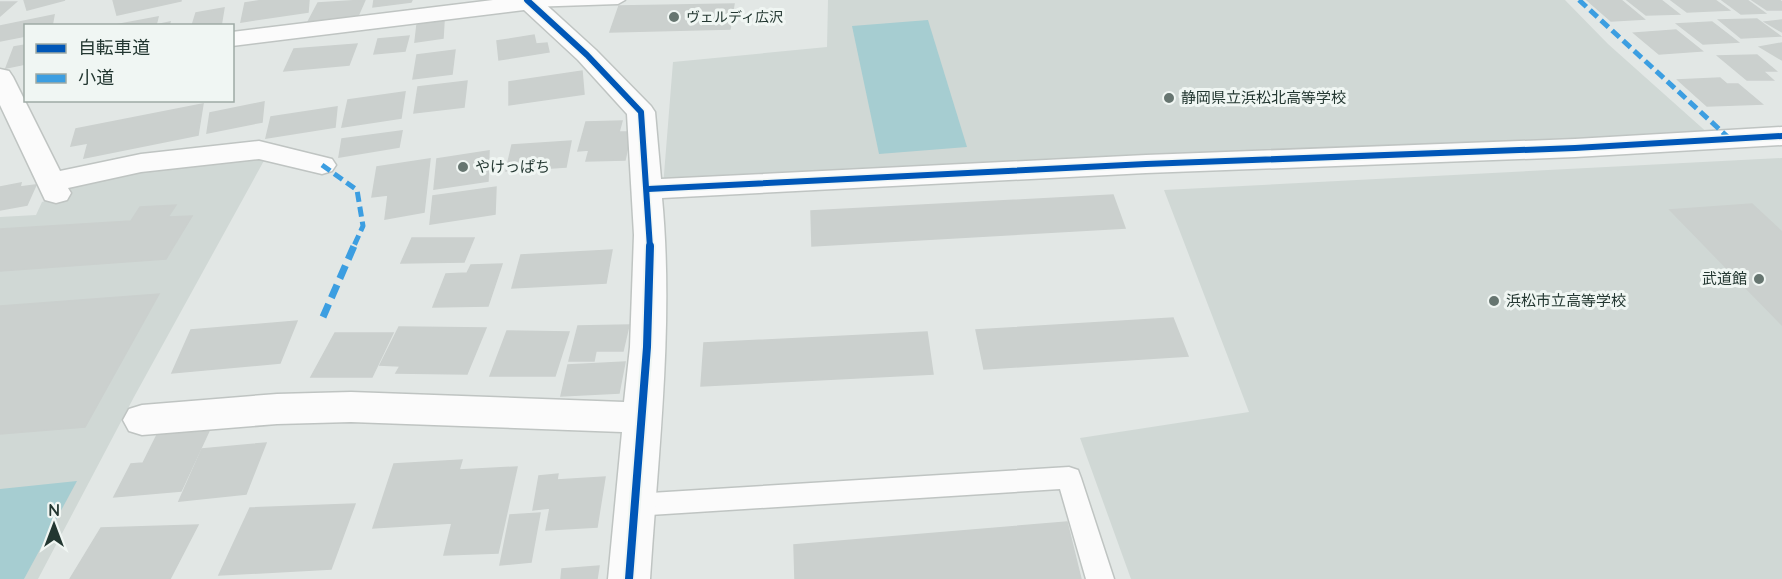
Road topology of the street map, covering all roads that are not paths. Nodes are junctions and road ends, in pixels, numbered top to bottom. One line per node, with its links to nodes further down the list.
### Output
1 (618, 0): 2 (lane)
2 (528, 1): 3 (street); 7 (street)
3 (234, 39)
4 (7, 79): 6 (street)
5 (1782, 136): 7 (street)
6 (322, 165)
7 (648, 189): 8 (street)
8 (641, 418): 9 (street); 10 (street)
9 (142, 420)
10 (634, 505): 11 (street); 12 (lane)
11 (629, 579)
12 (1100, 579)

